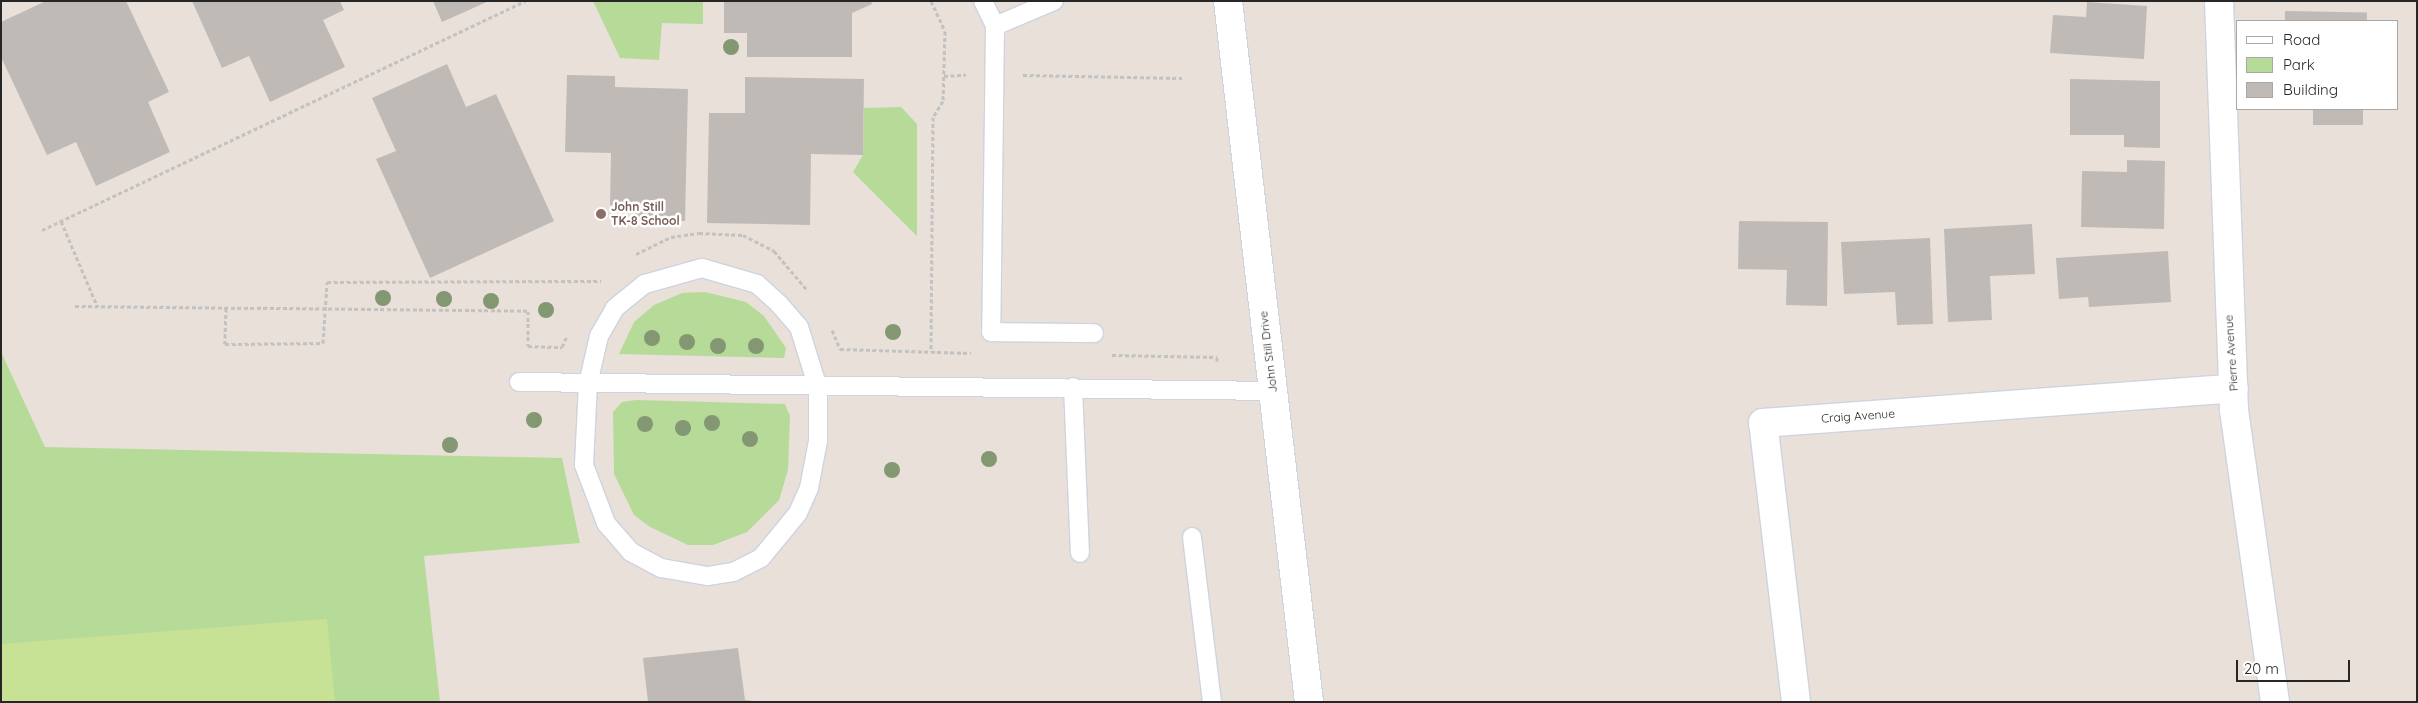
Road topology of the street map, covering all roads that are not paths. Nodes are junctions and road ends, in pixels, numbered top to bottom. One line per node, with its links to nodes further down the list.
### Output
1 (983, 1): 5 (lane)
2 (1054, 1): 5 (lane)
3 (1228, 1): 12 (street, John Still Drive)
4 (2219, 1): 11 (street, Pierre Avenue)
5 (995, 26): 6 (lane)
6 (1094, 333)
7 (519, 382): 8 (lane)
8 (588, 384): 10 (lane); 10 (lane); 10 (lane)
9 (1073, 387): 10 (lane); 12 (lane); 14 (lane)
10 (818, 388)
11 (2234, 388): 17 (street, Craig Avenue); 18 (street, Pierre Avenue)
12 (1273, 391): 16 (street, John Still Drive)
13 (1192, 537): 15 (lane)
14 (1080, 553)
15 (1212, 702)
16 (1309, 702)
17 (1796, 702)
18 (2275, 702)

